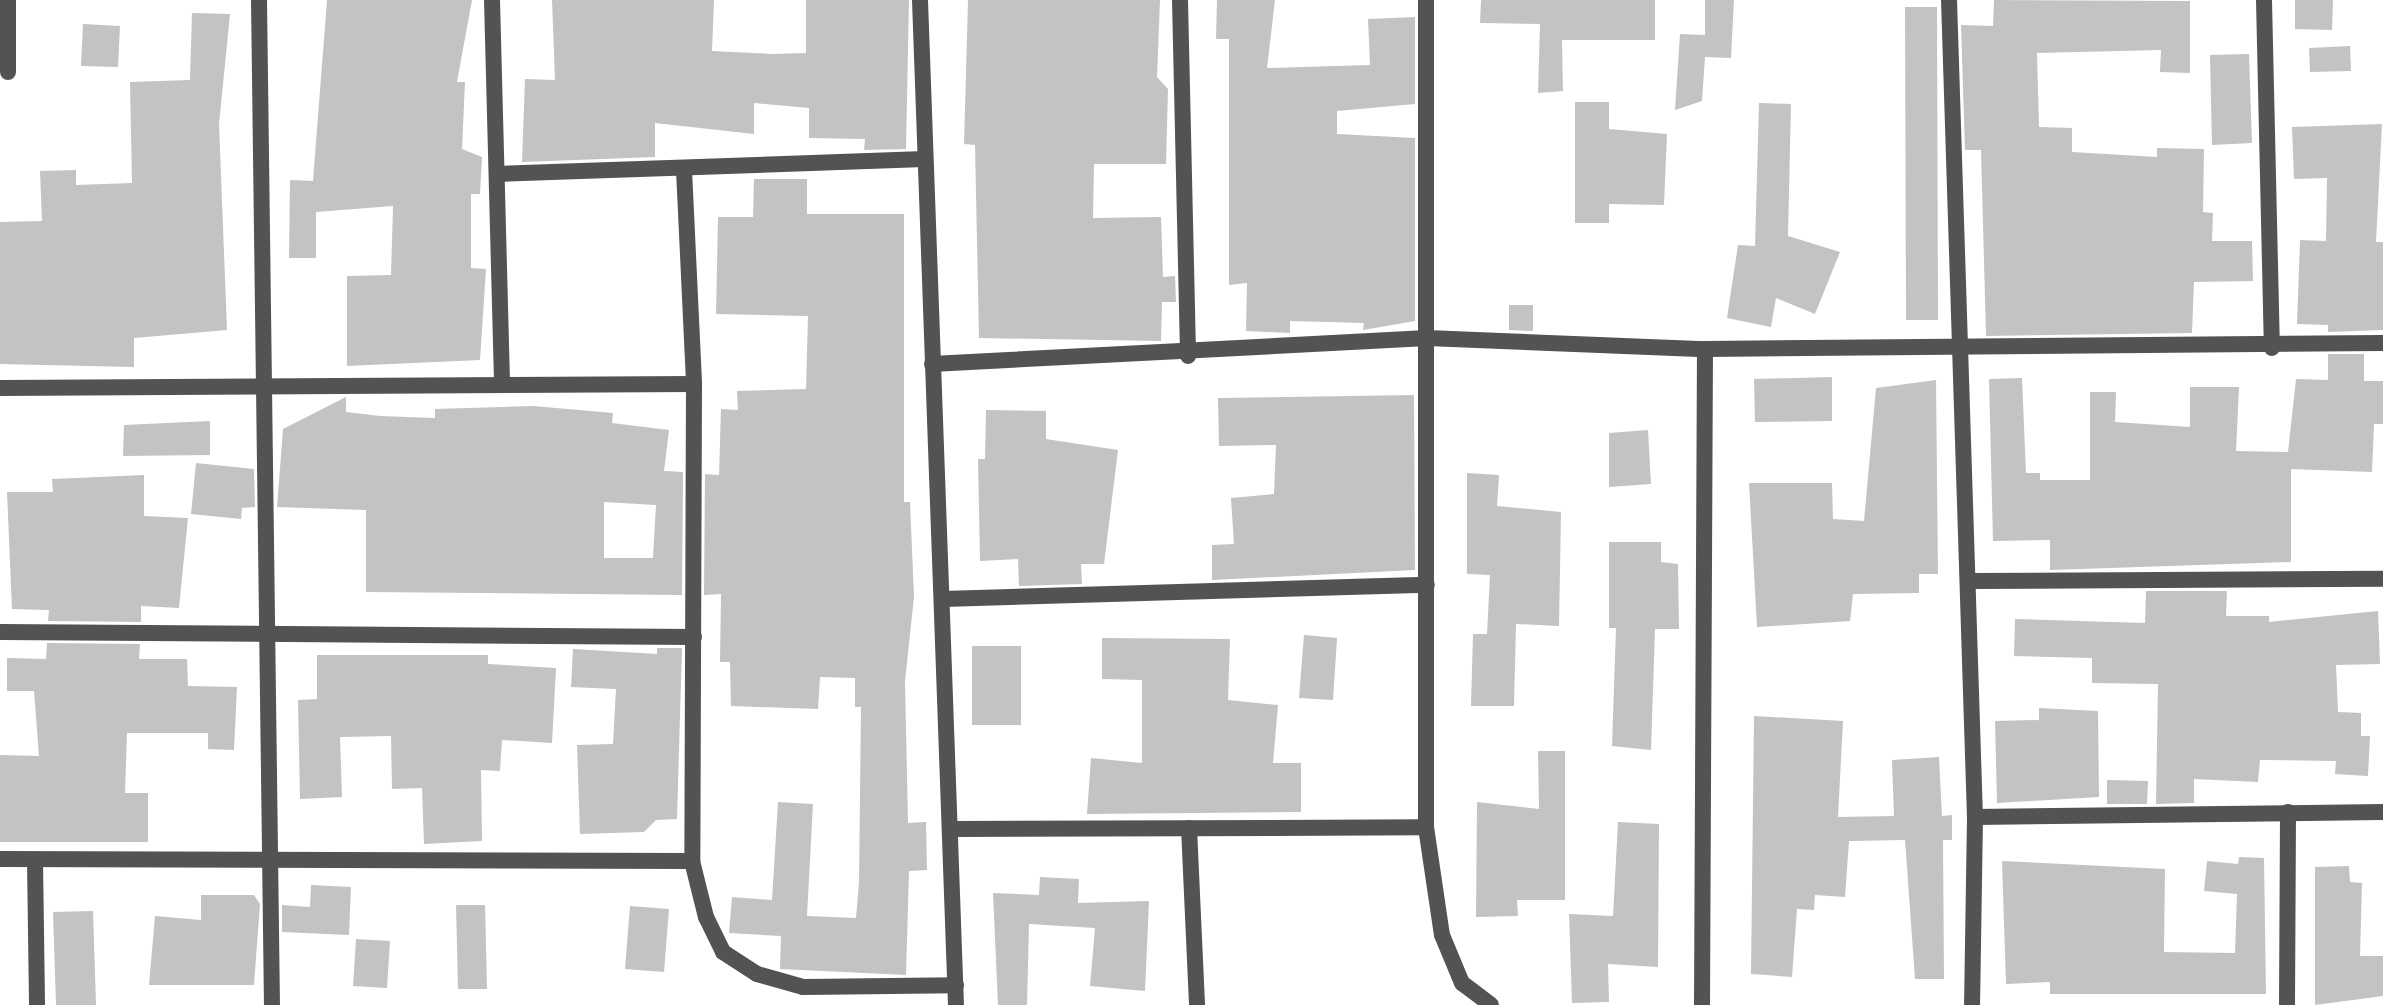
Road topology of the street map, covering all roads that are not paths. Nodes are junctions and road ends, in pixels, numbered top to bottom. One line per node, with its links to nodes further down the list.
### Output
1 (8, 0): 9 (street)
2 (259, 0): 22 (street)
3 (492, 0): 12 (street)
4 (920, 0): 10 (street)
5 (1180, 0): 18 (street)
6 (1426, 0): 13 (street)
7 (1949, 0): 17 (street)
8 (2264, 0): 15 (street)
9 (8, 72)
10 (925, 159): 11 (street); 19 (street)
11 (684, 170): 12 (street); 20 (street)
12 (497, 174): 21 (street)
13 (1427, 338): 16 (street); 18 (street); 26 (street)
14 (2383, 343): 15 (street)
15 (2272, 348): 17 (street)
16 (1705, 349): 17 (street); 47 (street)
17 (1961, 349): 25 (street)
18 (1188, 356): 19 (street)
19 (932, 364): 27 (street)
20 (694, 384): 21 (street); 30 (street)
21 (502, 385): 22 (street)
22 (262, 386): 23 (street); 29 (street)
23 (0, 388)
24 (2383, 579): 25 (street)
25 (1970, 581): 33 (street)
26 (1427, 585): 27 (street); 34 (street)
27 (943, 599): 36 (street)
28 (0, 632): 29 (street)
29 (264, 633): 30 (street); 40 (street)
30 (694, 637): 39 (street)
31 (2288, 812): 32 (street); 33 (street); 49 (street)
32 (2383, 812)
33 (1975, 817): 48 (street)
34 (1426, 827): 35 (street); 46 (street)
35 (1189, 828): 36 (street); 45 (street)
36 (952, 829): 41 (street)
37 (0, 859): 38 (street)
38 (35, 860): 40 (street); 42 (street)
39 (692, 861): 40 (street); 41 (street)
40 (269, 863): 43 (street)
41 (956, 985): 44 (street)
42 (37, 1005)
43 (272, 1005)
44 (956, 1005)
45 (1197, 1005)
46 (1491, 1005)
47 (1702, 1005)
48 (1972, 1005)
49 (2287, 1005)

